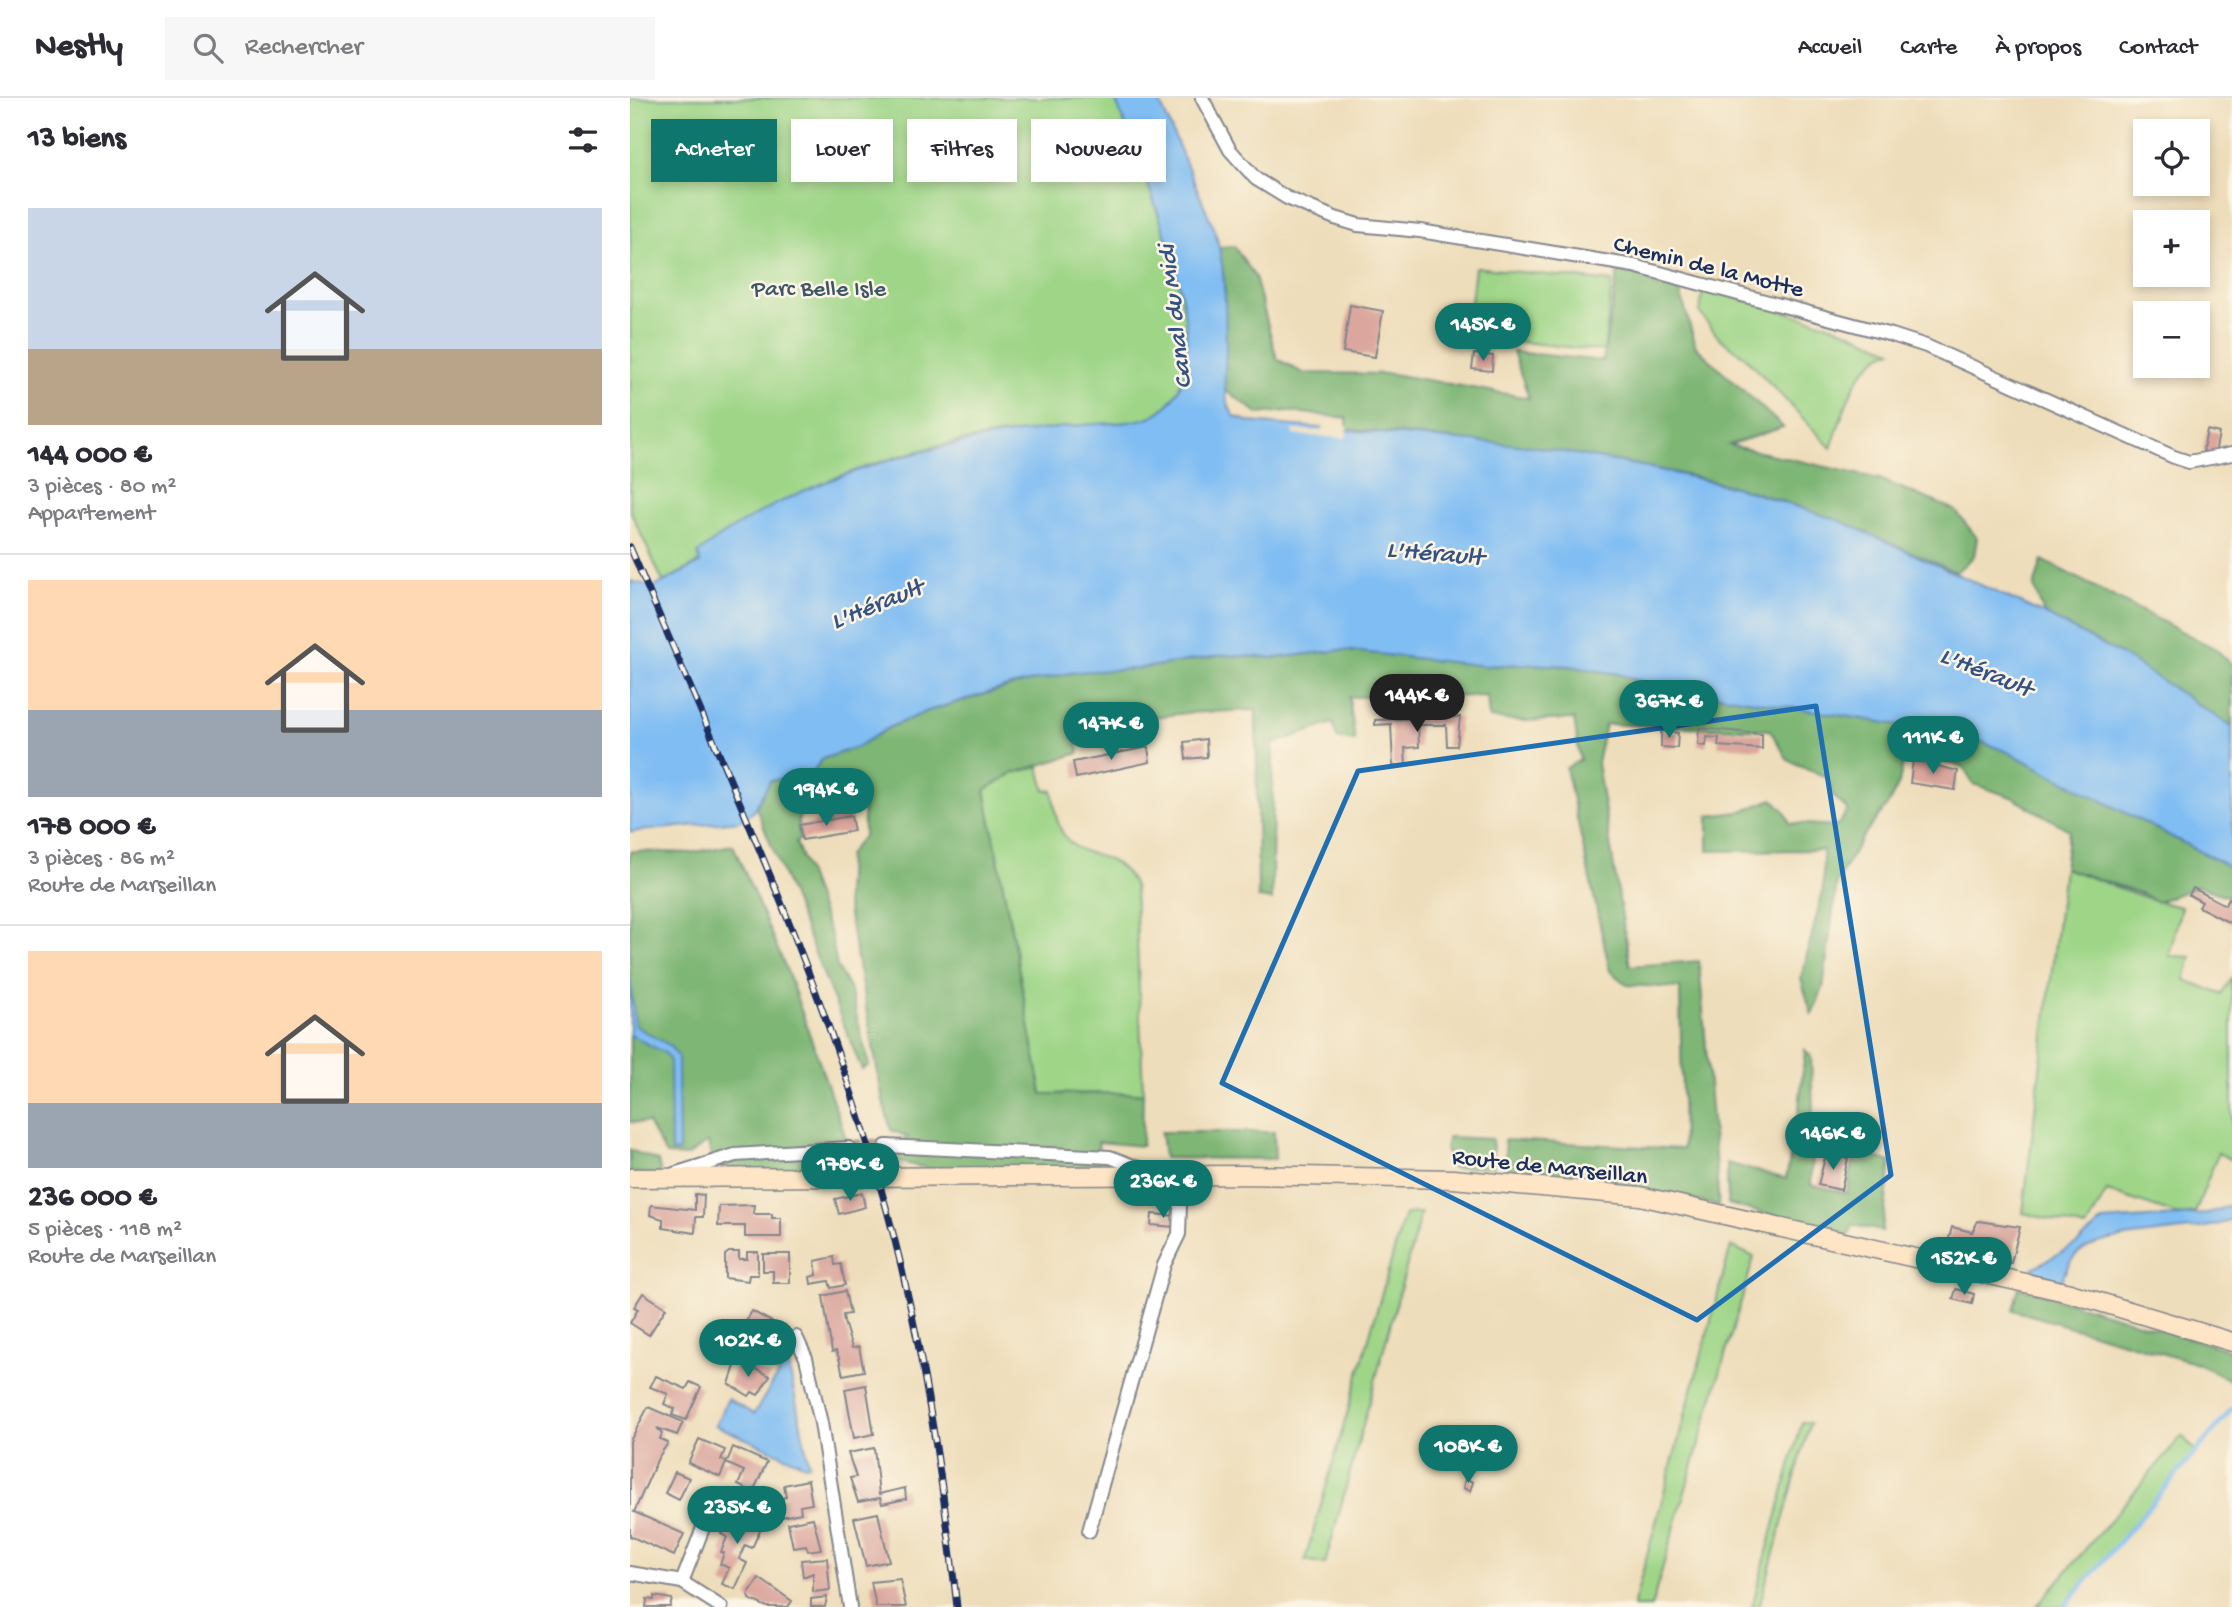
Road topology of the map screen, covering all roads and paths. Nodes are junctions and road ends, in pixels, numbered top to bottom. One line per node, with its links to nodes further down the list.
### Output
1 (1202, 98): 2 (street, Chemin de la Motte)
2 (2232, 454)
3 (886, 1146): 5 (street)
4 (849, 1148): 8 (street)
5 (1159, 1175): 6 (main road, Route de Marseillan); 8 (main road, Route de Marseillan)
6 (1181, 1176): 10 (main road, Route de Marseillan); 12 (street)
7 (630, 1178): 8 (main road, Route de Marseillan)
8 (666, 1178)
9 (796, 1337): 16 (street)
10 (2232, 1342)
11 (699, 1501): 14 (street)
12 (1089, 1531)
13 (630, 1573): 14 (street)
14 (682, 1582): 15 (street)
15 (721, 1607)
16 (850, 1607)

